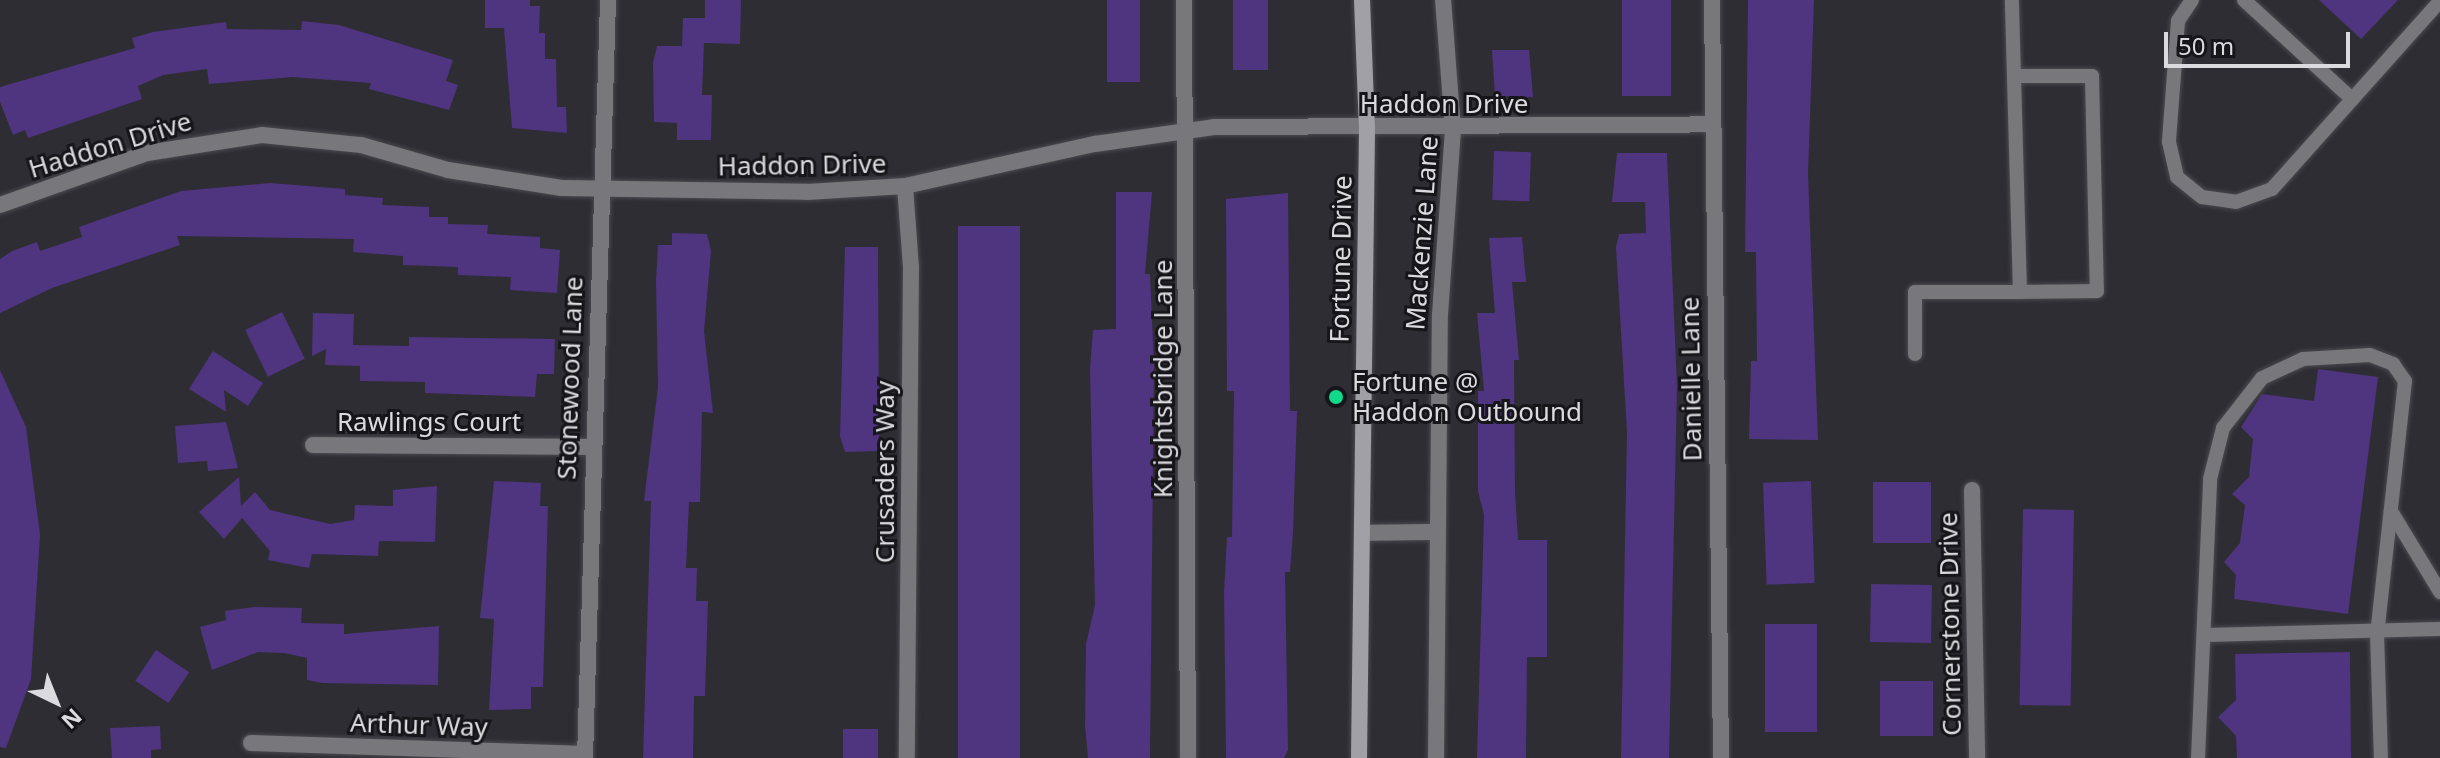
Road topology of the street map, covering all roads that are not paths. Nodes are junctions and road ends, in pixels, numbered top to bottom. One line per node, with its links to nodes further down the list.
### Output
1 (608, 0): 17 (street, Stonewood Lane)
2 (1184, 0): 15 (street, Knightsbridge Lane)
3 (1362, 0): 14 (street, Fortune Drive)
4 (1443, 0): 13 (street, Mackenzie Lane)
5 (1712, 0): 12 (street, Danielle Lane)
6 (2012, 0): 10 (lane)
7 (2192, 0): 11 (lane)
8 (2244, 0): 11 (lane)
9 (2440, 1): 11 (lane)
10 (2014, 76): 19 (lane); 19 (lane)
11 (2352, 99)
12 (1711, 124): 13 (street, Haddon Drive); 37 (street, Danielle Lane)
13 (1453, 129): 14 (street, Haddon Drive); 25 (street, Mackenzie Lane)
14 (1367, 130): 15 (street, Haddon Drive); 26 (street, Fortune Drive)
15 (1183, 132): 16 (street, Haddon Drive); 34 (street, Knightsbridge Lane)
16 (905, 186): 17 (street, Haddon Drive); 33 (street, Crusaders Way)
17 (602, 188): 18 (street, Haddon Drive); 22 (street, Stonewood Lane)
18 (0, 205)
19 (2020, 292): 20 (lane)
20 (1915, 354)
21 (313, 445): 22 (street, Rawlings Court)
22 (593, 447): 32 (street, Stonewood Lane)
23 (1972, 490): 38 (street, Cornerstone Drive)
24 (2391, 511): 27 (lane); 29 (lane); 30 (lane)
25 (1437, 532): 26 (street); 36 (street, Mackenzie Lane)
26 (1362, 533): 35 (street, Fortune Drive)
27 (2440, 592)
28 (2440, 629): 29 (lane)
29 (2377, 633): 30 (lane); 40 (lane)
30 (2204, 635): 39 (lane)
31 (251, 743): 32 (street, Arthur Way)
32 (585, 756)
33 (907, 758)
34 (1188, 758)
35 (1359, 758)
36 (1436, 758)
37 (1721, 758)
38 (1977, 758)
39 (2198, 758)
40 (2381, 758)

